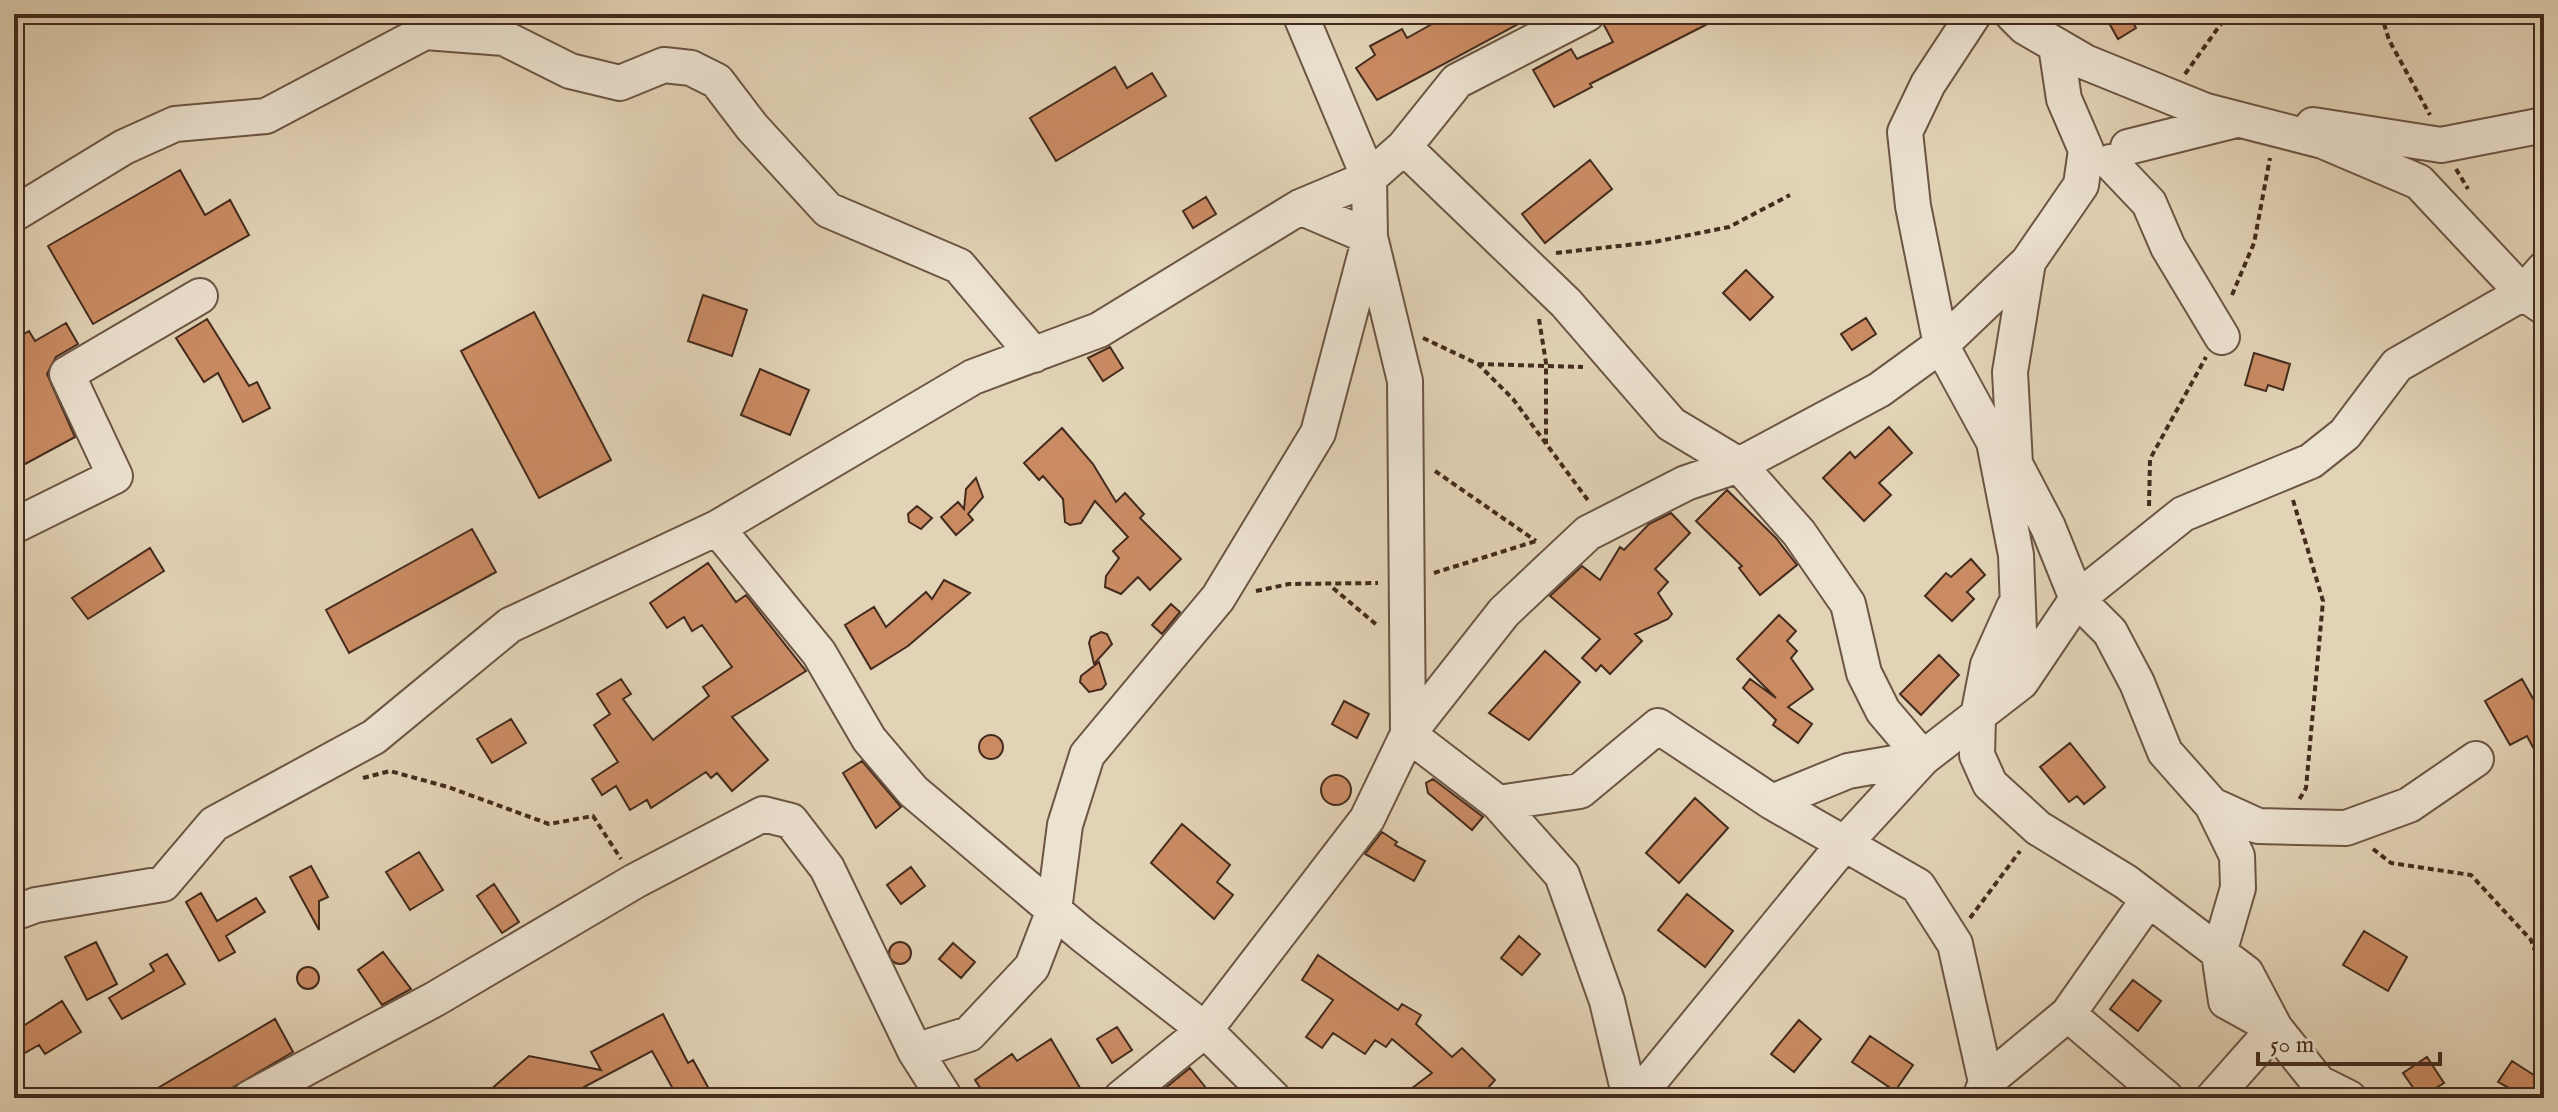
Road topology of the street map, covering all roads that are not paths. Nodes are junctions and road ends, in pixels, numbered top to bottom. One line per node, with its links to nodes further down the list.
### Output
1 (1300, 14): 13 (street)
2 (1587, 14): 10 (street)
3 (1974, 14): 22 (street)
4 (2012, 14): 5 (street)
5 (2056, 46): 6 (street); 14 (street)
6 (2168, 95): 7 (street); 12 (street)
7 (2241, 119): 9 (street); 12 (street); 19 (street)
8 (2544, 125): 9 (street)
9 (2441, 145): 11 (street)
10 (1404, 147): 13 (street); 24 (street)
11 (2544, 151)
12 (2119, 155): 14 (street); 21 (street)
13 (1369, 178): 15 (street); 17 (street)
14 (2081, 185): 18 (street)
15 (1300, 207): 17 (street); 23 (street)
16 (14, 214): 23 (street)
17 (1370, 237): 33 (street); 41 (street)
18 (2028, 262): 22 (street); 29 (street)
19 (2537, 290): 29 (street)
20 (200, 296): 27 (street)
21 (2222, 337)
22 (1941, 345): 25 (street); 30 (street)
23 (1034, 355): 28 (street)
24 (1671, 424): 25 (street); 26 (street)
25 (1739, 465): 26 (street); 34 (street)
26 (1686, 483): 33 (street)
27 (14, 526)
28 (717, 528): 41 (street); 42 (street)
29 (2077, 599): 31 (street); 38 (street)
30 (2018, 600): 31 (street); 32 (street)
31 (2021, 682): 32 (street)
32 (1978, 716): 34 (street); 40 (street)
33 (1408, 734): 37 (street); 46 (street)
34 (1923, 758): 36 (street); 39 (street)
35 (2476, 759): 38 (street)
36 (1772, 802): 37 (street); 39 (street)
37 (1498, 803): 53 (street)
38 (2212, 805): 43 (street)
39 (1844, 844): 48 (street); 54 (street)
40 (2148, 900): 43 (street); 44 (street)
41 (1054, 910): 46 (street); 47 (street)
42 (14, 913)
43 (2219, 953): 45 (street)
44 (2068, 1014): 48 (street); 55 (street)
45 (2275, 1028): 56 (street); 57 (street)
46 (1205, 1030): 51 (street); 52 (street)
47 (915, 1051): 49 (street); 50 (street)
48 (1983, 1090)
49 (250, 1098)
50 (945, 1098)
51 (1121, 1098)
52 (1273, 1098)
53 (1630, 1098)
54 (1636, 1098)
55 (2166, 1098)
56 (2213, 1098)
57 (2349, 1098)

